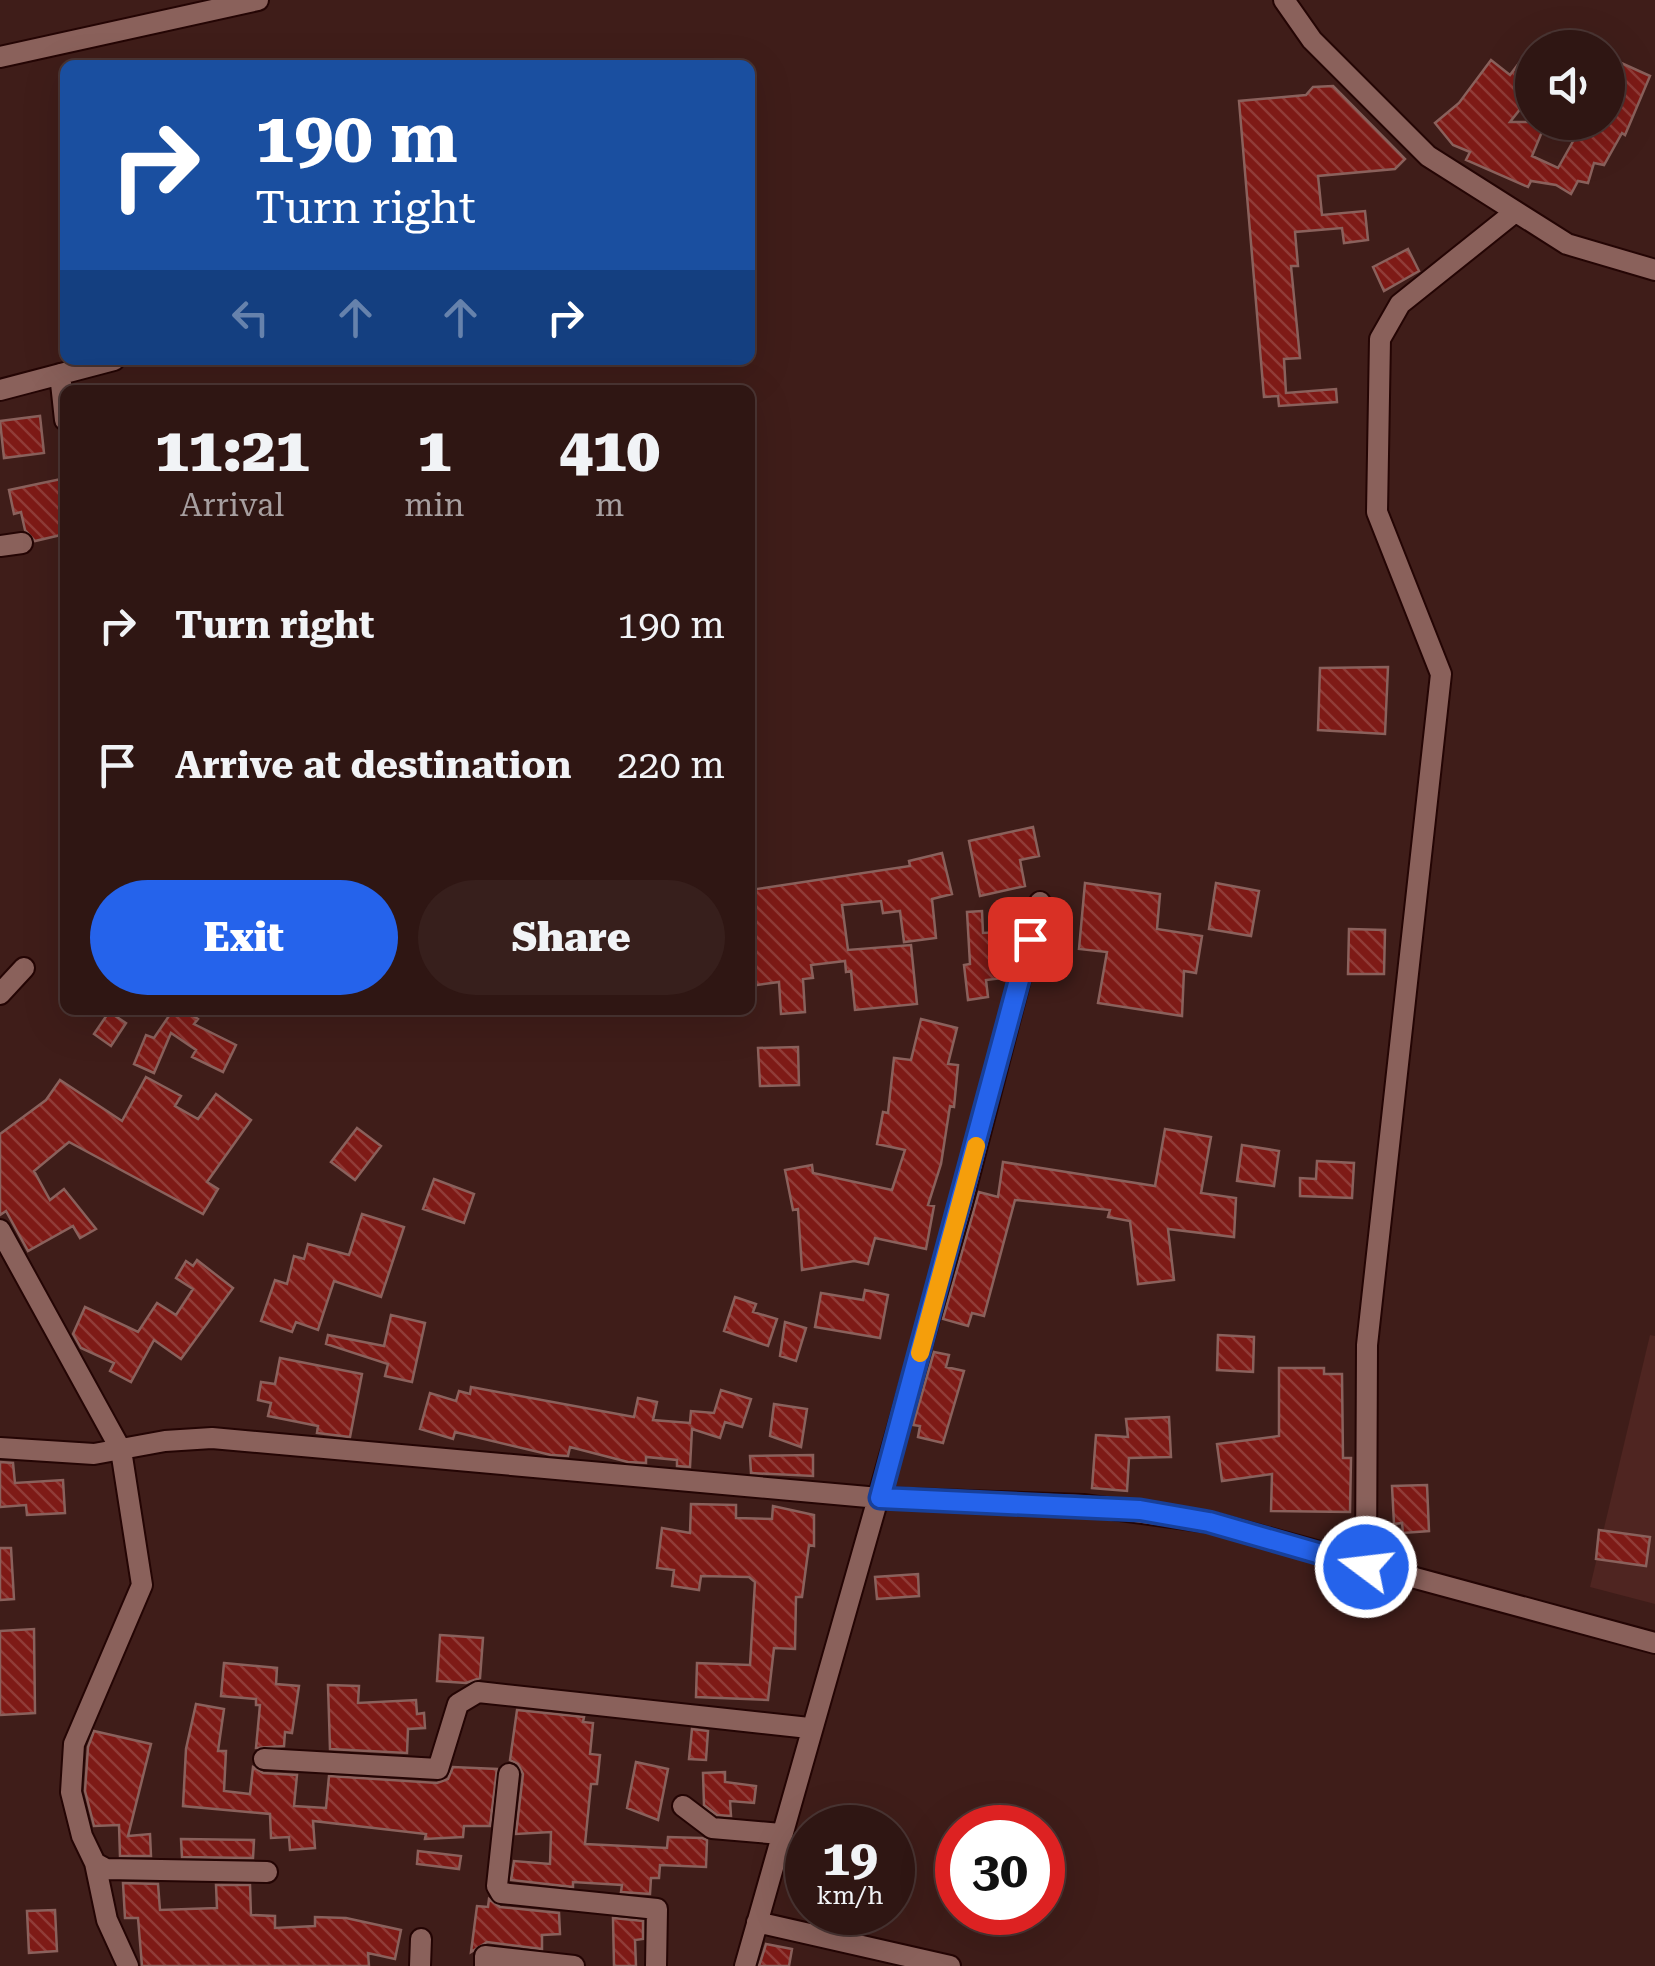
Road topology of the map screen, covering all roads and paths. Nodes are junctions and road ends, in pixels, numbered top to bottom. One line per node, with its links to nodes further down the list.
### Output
1 (258, 0): 3 (street)
2 (1284, 0): 4 (street)
3 (0, 57)
4 (1515, 212): 5 (street); 19 (street)
5 (1655, 270)
6 (95, 365): 7 (street)
7 (60, 374): 8 (street); 9 (street)
8 (61, 385)
9 (0, 390)
10 (22, 543): 11 (street)
11 (0, 546)
12 (1040, 902): 18 (street)
13 (24, 968): 14 (street)
14 (0, 994)
15 (0, 1230): 17 (street)
16 (0, 1448): 17 (street)
17 (121, 1450): 18 (street); 26 (street)
18 (880, 1498): 19 (street); 21 (street)
19 (1366, 1567): 20 (street)
20 (1655, 1643)
21 (809, 1728): 22 (street); 25 (street)
22 (264, 1760)
23 (509, 1774): 34 (street)
24 (683, 1806): 25 (street)
25 (781, 1834): 28 (street)
26 (95, 1863): 27 (street); 30 (street)
27 (267, 1872)
28 (757, 1922): 35 (street); 36 (street)
29 (421, 1940): 31 (street)
30 (128, 1966)
31 (420, 1966)
32 (485, 1966): 33 (street)
33 (574, 1966)
34 (656, 1966)
35 (745, 1966)
36 (950, 1966)

